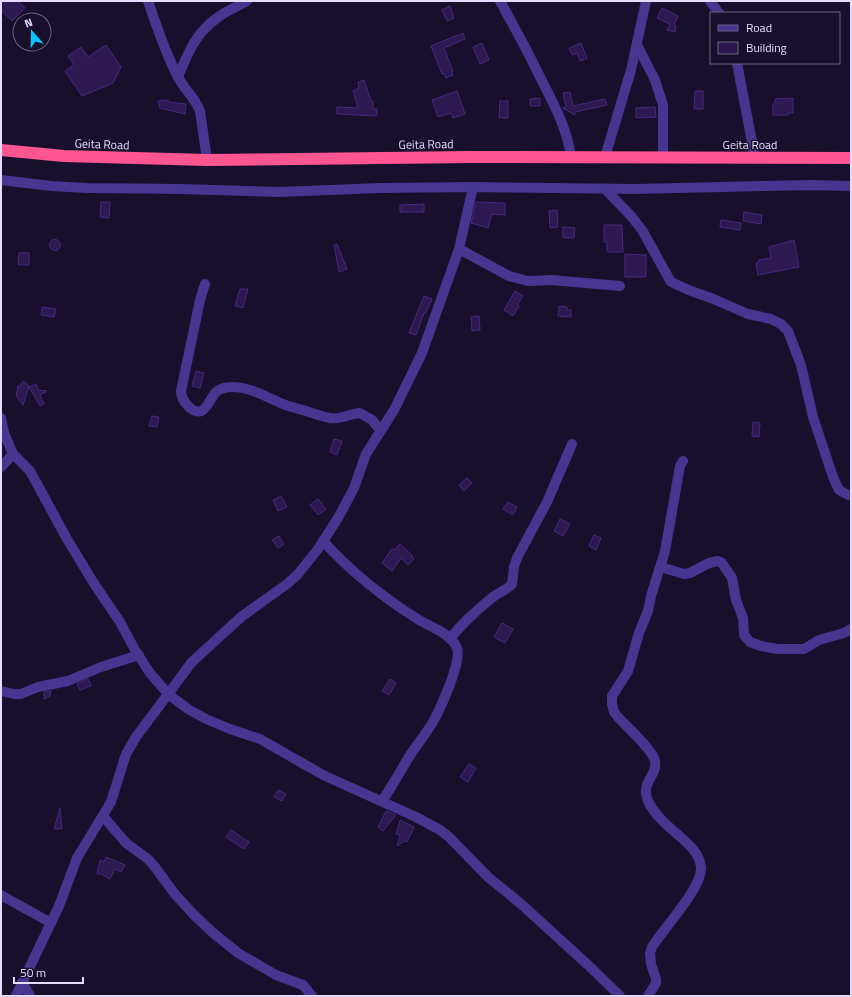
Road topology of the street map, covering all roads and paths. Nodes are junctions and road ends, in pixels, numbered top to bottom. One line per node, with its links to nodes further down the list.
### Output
1 (148, 1): 9 (street)
2 (247, 1): 9 (street)
3 (500, 1): 11 (street)
4 (646, 1): 7 (street)
5 (710, 1): 6 (street)
6 (718, 12)
7 (637, 45): 12 (street); 13 (street)
8 (737, 64): 14 (street)
9 (178, 77): 16 (street)
10 (1, 150): 16 (highway, Geita Road)
11 (571, 157): 12 (highway, Geita Road); 16 (highway, Geita Road)
12 (605, 157): 13 (highway, Geita Road)
13 (663, 158): 14 (highway, Geita Road)
14 (755, 158): 15 (highway, Geita Road)
15 (851, 158)
16 (206, 160)
17 (1, 180): 19 (street)
18 (851, 186): 20 (street)
19 (473, 188): 20 (street); 21 (street)
20 (605, 189): 30 (street)
21 (459, 249): 23 (street); 25 (street)
22 (204, 284): 25 (street)
23 (620, 286)
24 (1, 418): 27 (street)
25 (381, 431): 31 (street)
26 (572, 444): 34 (street)
27 (13, 454): 29 (street); 35 (street)
28 (683, 461): 32 (street)
29 (1, 467)
30 (851, 494)
31 (323, 541): 34 (street); 37 (street)
32 (661, 567): 33 (street); 47 (street)
33 (851, 629)
34 (450, 639): 38 (street)
35 (139, 655): 36 (street); 37 (street)
36 (1, 691)
37 (168, 694): 38 (street); 39 (street)
38 (382, 801): 46 (street)
39 (103, 816): 41 (street); 45 (street)
40 (1, 895): 41 (street)
41 (51, 923): 42 (street)
42 (22, 982): 43 (street); 44 (street)
43 (16, 996)
44 (30, 996)
45 (312, 996)
46 (620, 996)
47 (648, 996)

